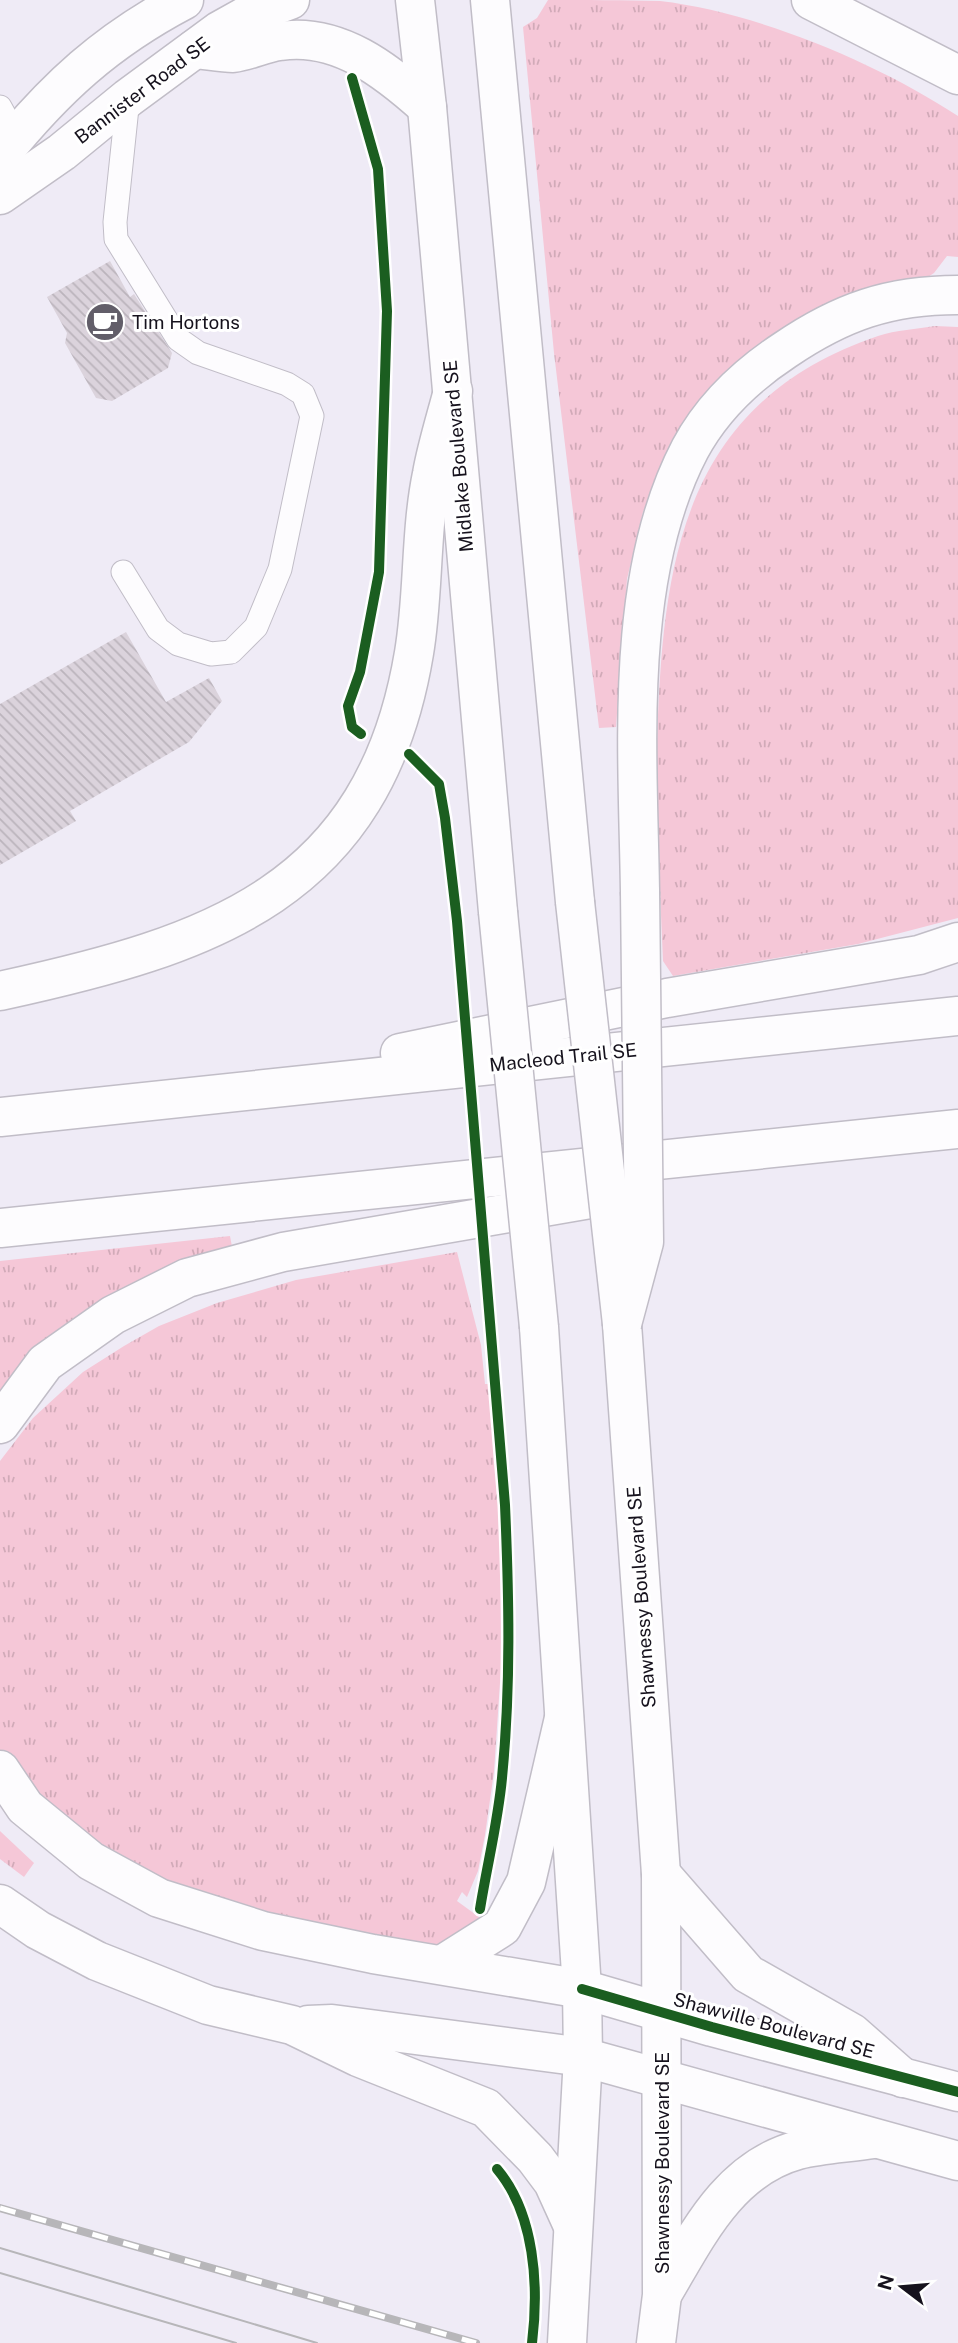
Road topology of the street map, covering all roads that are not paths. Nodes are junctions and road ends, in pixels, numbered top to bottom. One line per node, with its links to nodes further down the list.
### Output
1 (184, 0): 10 (main road)
2 (290, 0): 6 (main road, Bannister Road SE)
3 (415, 0): 9 (main road, Midlake Boulevard SE)
4 (491, 0): 23 (main road, Shawnessy Boulevard SE, bridge)
5 (811, 0): 7 (main road)
6 (195, 49): 8 (main road, Bannister Road SE); 9 (main road)
7 (958, 75)
8 (128, 98): 11 (main road, Bannister Road SE); 14 (lane)
9 (427, 107): 13 (main road, Midlake Boulevard SE)
10 (5, 133)
11 (0, 194)
12 (958, 295): 23 (main road, bridge)
13 (453, 391): 16 (main road); 25 (main road, Midlake Boulevard SE, bridge)
14 (123, 572)
15 (958, 942): 18 (main road)
16 (0, 991)
17 (958, 1016): 18 (main road, Macleod Trail SE)
18 (178, 1098): 19 (main road, Macleod Trail SE)
19 (0, 1117)
20 (958, 1129): 21 (main road)
21 (700, 1157): 22 (main road); 24 (main road)
22 (0, 1228)
23 (622, 1324): 27 (main road, Shawnessy Boulevard SE)
24 (0, 1424)
25 (564, 1718): 29 (main road); 30 (main road)
26 (0, 1770): 29 (main road, Shawville Boulevard SE)
27 (662, 1874): 31 (main road, Shawnessy Boulevard SE); 34 (main road)
28 (0, 1904): 32 (main road)
29 (445, 1964): 30 (main road, Shawville Boulevard SE)
30 (582, 1989): 31 (main road, Shawville Boulevard SE); 33 (main road)
31 (663, 2013): 34 (main road, Shawville Boulevard SE); 35 (main road, Shawnessy Boulevard SE)
32 (292, 2025): 33 (main road); 39 (main road)
33 (583, 2057): 35 (main road); 39 (main road)
34 (903, 2078): 36 (main road, Shawville Boulevard SE)
35 (663, 2079): 37 (main road); 40 (main road, Shawnessy Boulevard SE)
36 (958, 2092)
37 (873, 2139): 38 (main road); 40 (main road)
38 (958, 2161)
39 (573, 2226): 41 (main road)
40 (662, 2295): 42 (main road, Shawnessy Boulevard SE)
41 (567, 2343)
42 (656, 2343)

